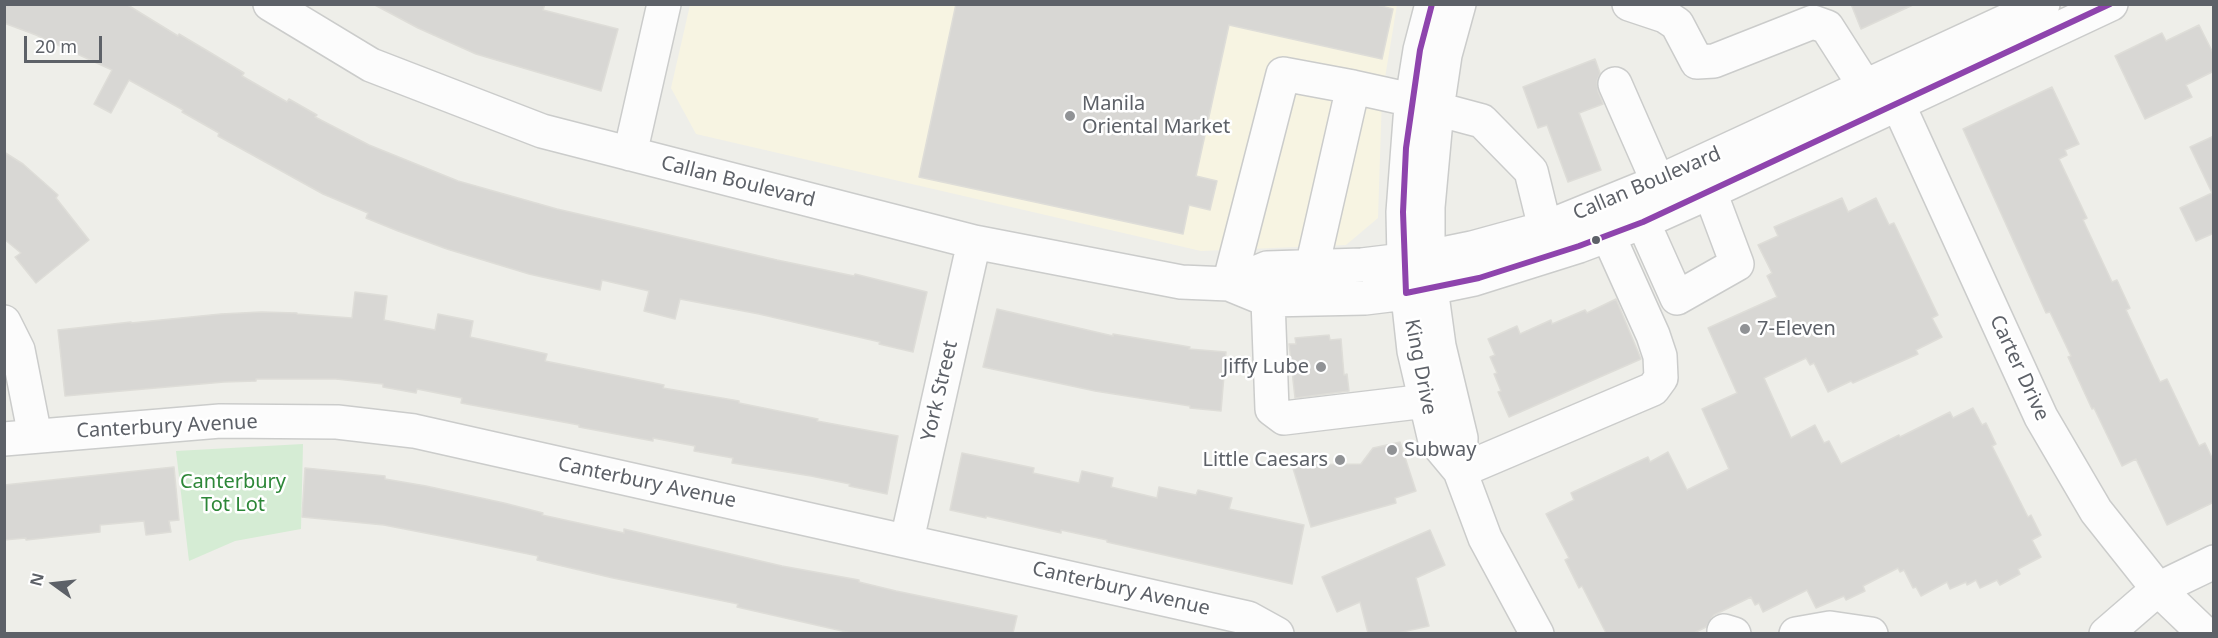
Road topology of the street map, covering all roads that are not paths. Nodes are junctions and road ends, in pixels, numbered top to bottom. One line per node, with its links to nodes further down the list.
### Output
1 (270, 4): 13 (street, Callan Boulevard)
2 (664, 4): 13 (street)
3 (1432, 4): 12 (street, King Drive)
4 (1459, 4): 12 (street, King Drive)
5 (1629, 4): 10 (street)
6 (2043, 4): 10 (street, Callan Boulevard)
7 (2111, 4): 11 (street, Callan Boulevard)
8 (1616, 84): 14 (street)
9 (1353, 87): 12 (street); 20 (street); 22 (street)
10 (1866, 88): 11 (street); 14 (street, Callan Boulevard)
11 (1898, 104): 15 (street, Callan Boulevard); 30 (street, Carter Drive)
12 (1424, 105): 17 (street); 21 (street, King Drive)
13 (630, 154): 19 (street, Callan Boulevard)
14 (1658, 182): 17 (street, Callan Boulevard)
15 (1710, 192): 16 (street, Callan Boulevard); 16 (street)
16 (1643, 222): 18 (street, Callan Boulevard)
17 (1545, 228): 21 (street, Callan Boulevard)
18 (1608, 235): 21 (street, Callan Boulevard); 27 (street)
19 (974, 243): 22 (street, Callan Boulevard); 28 (street, York Street)
20 (1312, 267): 21 (street, Callan Boulevard); 22 (street, Callan Boulevard)
21 (1417, 275): 23 (street, Callan Boulevard); 25 (street, King Drive); 27 (street, King Drive)
22 (1229, 284): 23 (street, Callan Boulevard)
23 (1268, 300): 25 (street)
24 (4, 322): 26 (street)
25 (1426, 401): 27 (street, King Drive)
26 (20, 438): 28 (street, Canterbury Avenue)
27 (1460, 471): 32 (street, King Drive)
28 (907, 540): 31 (street, Canterbury Avenue)
29 (2214, 562): 30 (street)
30 (2158, 589): 35 (street); 36 (street, Carter Drive)
31 (1277, 633)
32 (1537, 633)
33 (1796, 633): 34 (street)
34 (1871, 633)
35 (2106, 633)
36 (2205, 633)

